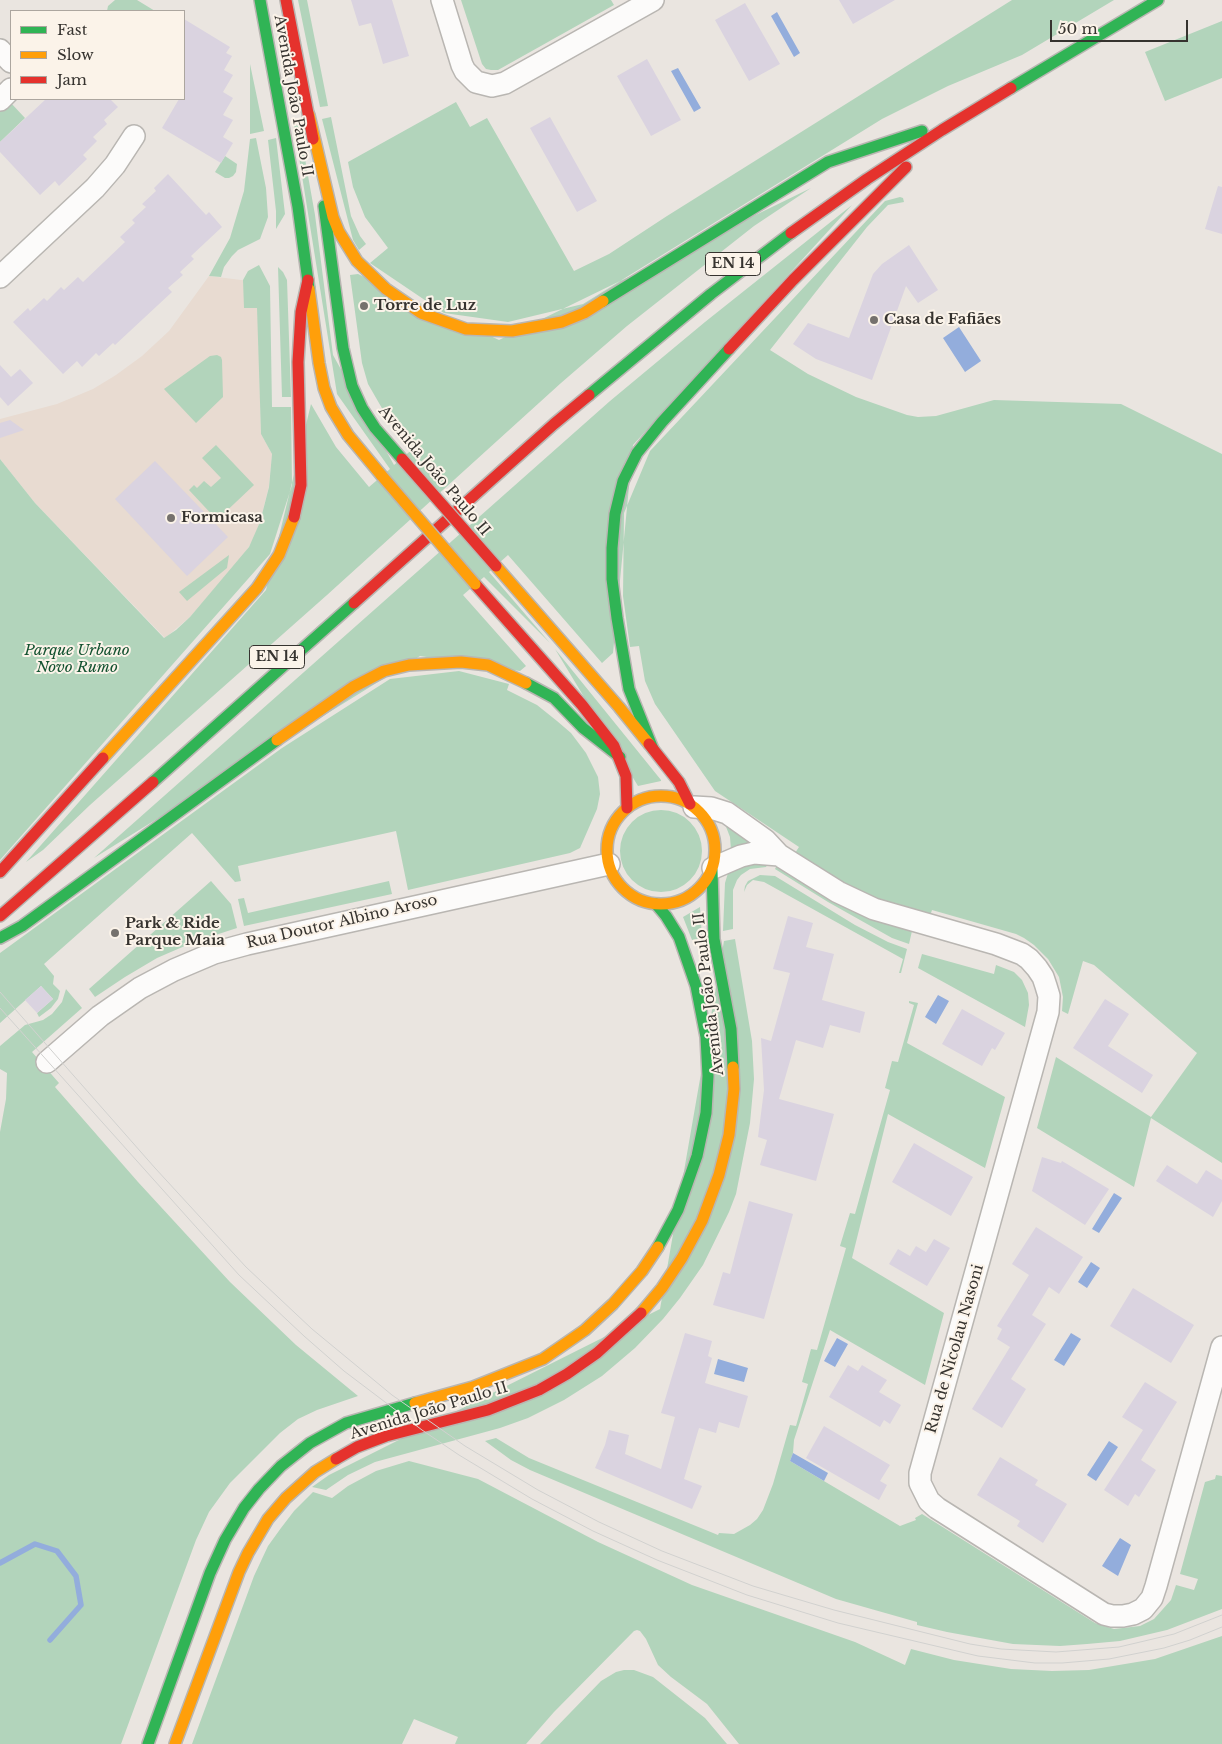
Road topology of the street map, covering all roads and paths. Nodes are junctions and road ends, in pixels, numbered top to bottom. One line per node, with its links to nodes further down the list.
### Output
1 (260, 0): 16 (main road, Avenida João Paulo II)
2 (286, 0): 11 (main road, Avenida João Paulo II)
3 (442, 0): 4 (street)
4 (653, 0)
5 (1138, 0): 12 (main road, EN 14)
6 (1158, 0): 13 (main road, EN 14)
7 (0, 50): 8 (street)
8 (10, 61)
9 (10, 91): 10 (street)
10 (0, 100)
11 (308, 115): 12 (main road); 17 (main road, Avenida João Paulo II, bridge)
12 (922, 130): 25 (main road, EN 14)
13 (942, 130): 17 (main road); 27 (main road, EN 14)
14 (134, 136): 15 (street)
15 (0, 277)
16 (308, 280): 18 (main road, Avenida João Paulo II, bridge); 24 (main road)
17 (653, 749): 19 (main road, Avenida João Paulo II)
18 (620, 757): 20 (main road, Avenida João Paulo II); 28 (main road)
19 (692, 805): 20 (main road); 21 (street, Rua de Nicolau Nasoni); 23 (main road)
20 (627, 808): 22 (main road)
21 (779, 855): 23 (street, Rua de Nicolau Nasoni); 30 (street, Rua de Nicolau Nasoni)
22 (609, 864): 26 (main road); 29 (street, Rua Doutor Albino Aroso)
23 (713, 869): 26 (main road); 32 (main road, Avenida João Paulo II)
24 (0, 872)
25 (0, 903)
26 (656, 904): 31 (main road, Avenida João Paulo II)
27 (0, 916)
28 (0, 938)
29 (47, 1062)
30 (1222, 1347)
31 (148, 1744)
32 (175, 1744)

